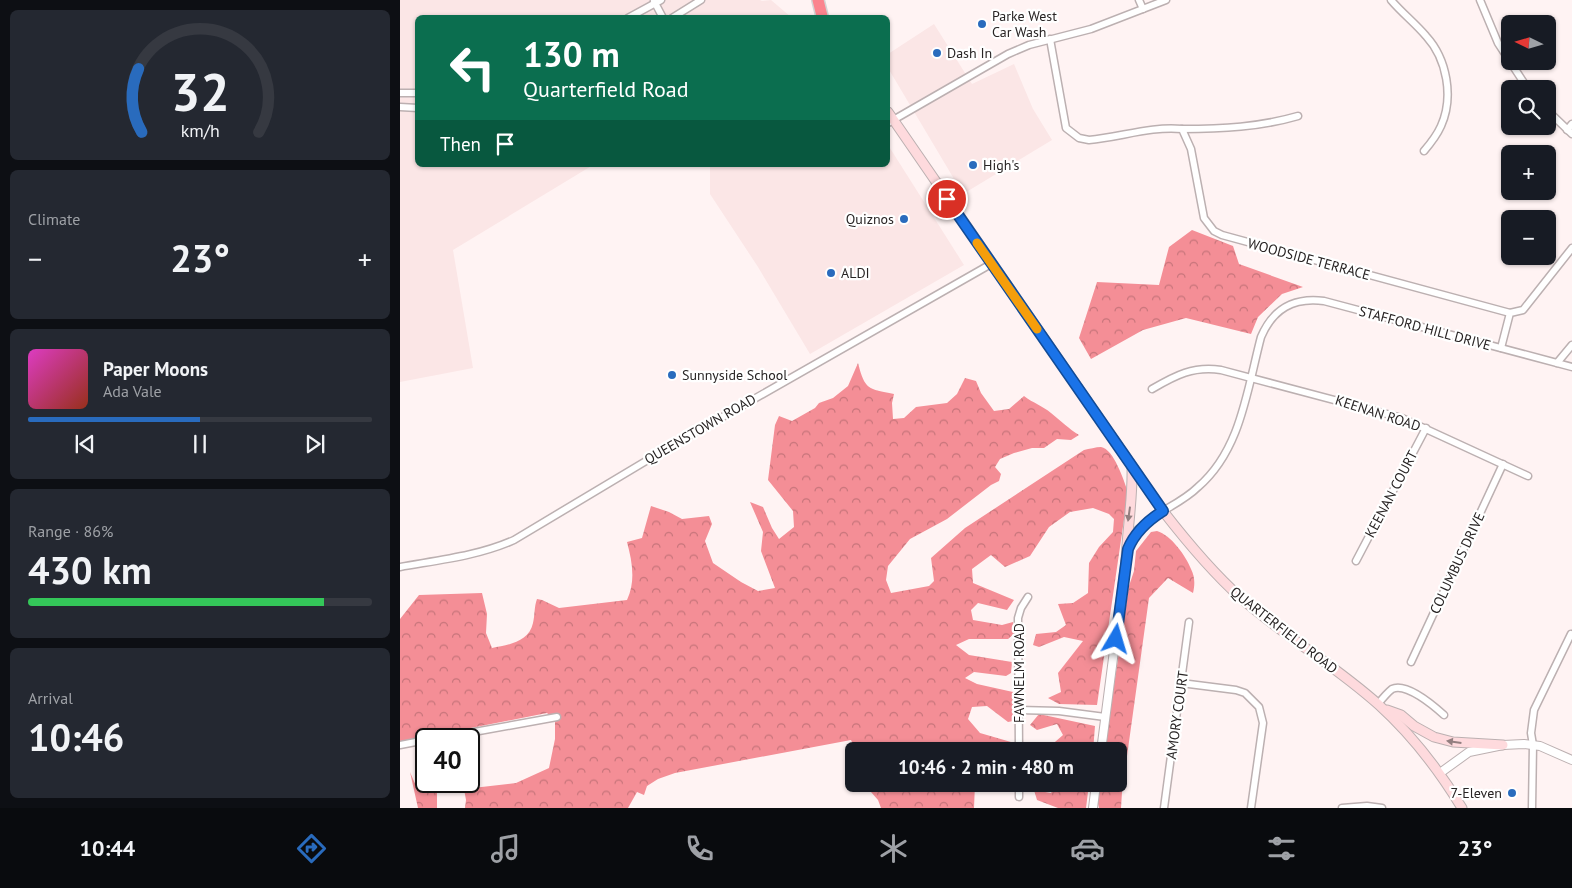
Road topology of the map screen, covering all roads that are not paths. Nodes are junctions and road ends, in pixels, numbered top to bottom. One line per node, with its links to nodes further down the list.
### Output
1 (702, 0): 12 (street)
2 (811, 0): 13 (main road)
3 (818, 0): 14 (highway)
4 (1139, 0): 9 (street)
5 (1166, 0): 9 (street)
6 (1392, 0): 28 (street)
7 (1480, 0): 16 (street)
8 (657, 1): 10 (street); 11 (street)
9 (1143, 9): 15 (street)
10 (633, 15)
11 (662, 15)
12 (677, 15)
13 (821, 15)
14 (822, 15)
15 (1050, 39): 22 (street); 26 (street)
16 (1522, 80)
17 (400, 93): 18 (street)
18 (415, 93)
19 (400, 107): 20 (street)
20 (415, 108)
21 (1298, 116): 26 (street)
22 (890, 117)
23 (890, 119): 30 (main road, QUARTERFIELD ROAD)
24 (1556, 119): 27 (street)
25 (1572, 124): 27 (street)
26 (1182, 129): 31 (street, WOODSIDE TERRACE)
27 (1569, 132)
28 (1424, 152)
29 (1572, 248): 31 (street)
30 (991, 264): 40 (main road, QUARTERFIELD ROAD); 45 (street, QUEENSTOWN ROAD)
31 (1510, 313): 33 (street)
32 (1572, 346): 34 (street)
33 (1501, 348): 34 (street, STAFFORD HILL DRIVE); 36 (street, STAFFORD HILL DRIVE)
34 (1557, 363): 35 (street, STAFFORD HILL DRIVE)
35 (1572, 367)
36 (1251, 377): 37 (street, KEENAN ROAD); 38 (street, KEENAN ROAD); 42 (street)
37 (1152, 389)
38 (1426, 428): 39 (street, KEENAN ROAD); 43 (street, KEENAN COURT)
39 (1503, 464): 41 (street, KEENAN ROAD); 49 (street, COLUMBUS DRIVE)
40 (1132, 466): 42 (main road, QUARTERFIELD ROAD); 44 (main road, one-way to 44)
41 (1528, 476)
42 (1163, 511): 44 (street); 51 (main road, QUARTERFIELD ROAD)
43 (1356, 561)
44 (1126, 562): 55 (street)
45 (400, 567)
46 (1028, 597): 52 (street, FAWNELM ROAD)
47 (1190, 622): 50 (street, AMORY COURT)
48 (1571, 634): 62 (street)
49 (1411, 662)
50 (1181, 683): 69 (street, AMORY COURT); 70 (street)
51 (1380, 706): 53 (street); 61 (main road, one-way to 51); 64 (main road, QUARTERFIELD ROAD)
52 (1019, 710): 55 (street); 58 (street, FAWNELM ROAD)
53 (1444, 715)
54 (557, 717): 56 (street)
55 (1105, 717): 59 (street)
56 (480, 731)
57 (415, 742): 60 (street)
58 (1019, 742)
59 (1102, 742)
60 (400, 745)
61 (1503, 745): 62 (street); 64 (street)
62 (1533, 745): 63 (street); 74 (street)
63 (1572, 760)
64 (1440, 773): 73 (main road, QUARTERFIELD ROAD)
65 (1019, 792): 67 (street)
66 (1095, 792): 68 (street)
67 (1019, 797)
68 (1093, 808)
69 (1164, 808)
70 (1251, 808)
71 (1342, 808): 72 (street)
72 (1382, 808)
73 (1462, 808)
74 (1532, 808)

